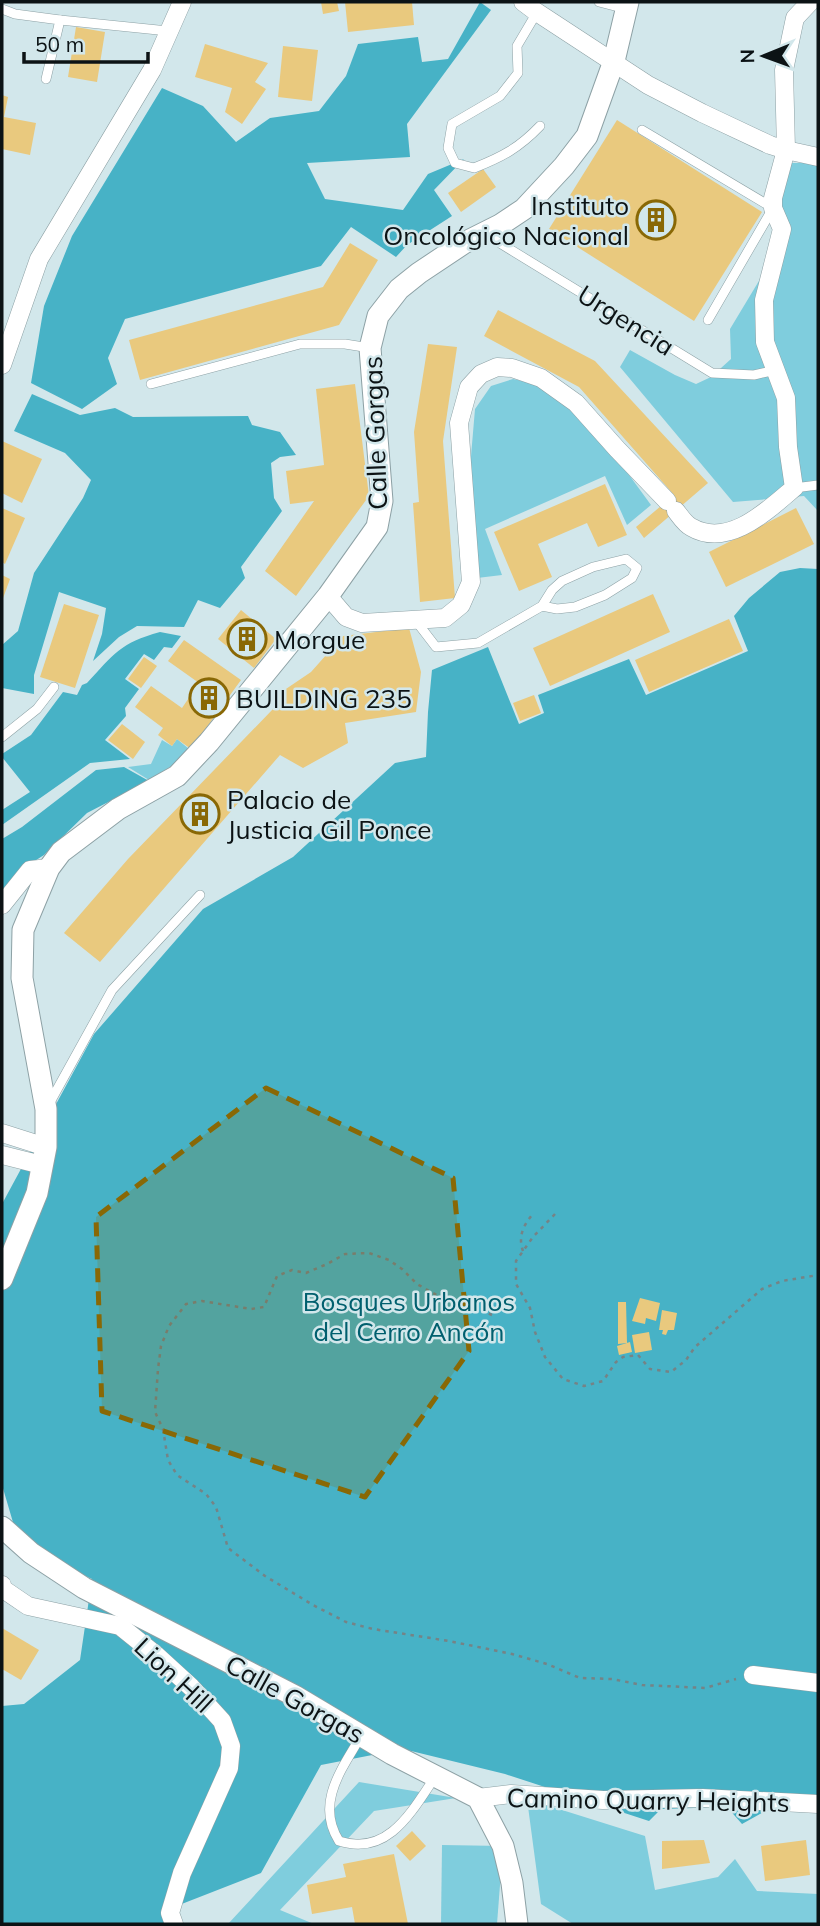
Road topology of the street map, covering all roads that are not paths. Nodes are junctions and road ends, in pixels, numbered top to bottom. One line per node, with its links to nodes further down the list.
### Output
1 (183, 2): 8 (street)
2 (599, 2): 4 (lane)
3 (810, 2): 13 (street)
4 (627, 5): 9 (street, Calle Gorgas)
5 (529, 6): 9 (street); 11 (lane)
6 (2, 9): 7 (lane)
7 (60, 20): 8 (lane); 10 (lane)
8 (168, 31): 19 (street)
9 (614, 61): 13 (street); 16 (street, Calle Gorgas)
10 (46, 79)
11 (540, 126)
12 (642, 130): 15 (lane)
13 (786, 150): 14 (street); 15 (street)
14 (818, 157)
15 (773, 208): 17 (lane); 20 (street)
16 (484, 233): 18 (street, Calle Gorgas); 20 (lane, Urgencia)
17 (708, 320)
18 (370, 348): 21 (lane); 24 (street, Calle Gorgas)
19 (2, 365)
20 (776, 370): 23 (street)
21 (151, 384)
22 (818, 485): 23 (lane)
23 (794, 488): 26 (street)
24 (328, 596): 26 (street); 29 (street, Calle Gorgas)
25 (542, 606): 25 (lane); 26 (lane)
26 (415, 619)
27 (54, 687): 28 (lane)
28 (2, 737)
29 (49, 868): 31 (street); 32 (street, Calle Gorgas)
30 (200, 895): 32 (lane)
31 (2, 905)
32 (46, 1109): 35 (street, Calle Gorgas)
33 (2, 1133): 35 (street)
34 (2, 1155): 35 (street)
35 (44, 1156): 36 (street, Calle Gorgas)
36 (2, 1279)
37 (2, 1527): 41 (street, Calle Gorgas)
38 (2, 1585): 45 (street, Lion Hill)
39 (753, 1675): 40 (street)
40 (818, 1683)
41 (361, 1736): 42 (street, Calle Gorgas); 42 (lane)
42 (436, 1775): 43 (street, Calle Gorgas)
43 (478, 1798): 44 (street, Camino Quarry Heights); 46 (street)
44 (818, 1804)
45 (174, 1924)
46 (517, 1924)

